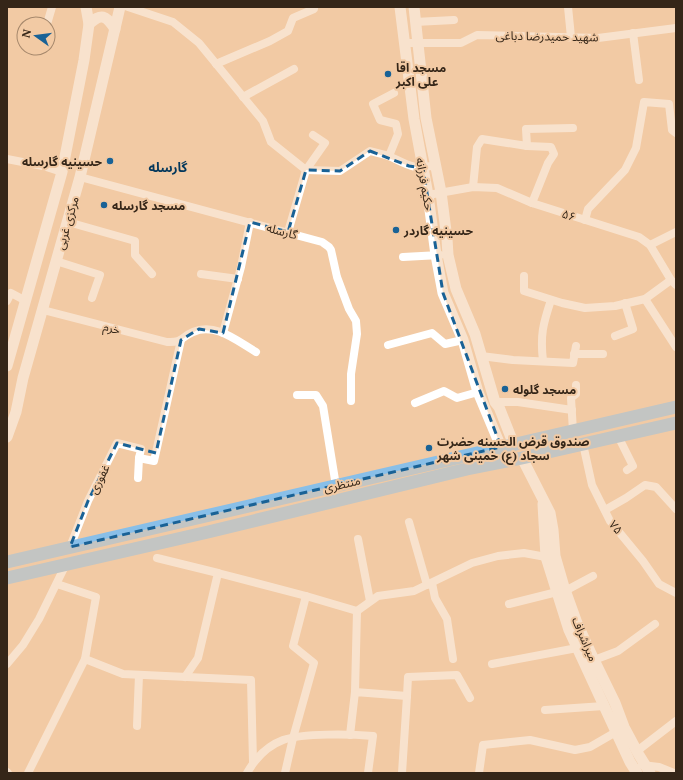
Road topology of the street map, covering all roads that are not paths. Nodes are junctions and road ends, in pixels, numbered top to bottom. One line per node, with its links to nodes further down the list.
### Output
1 (86, 7): 10 (street, مرکزی غربی)
2 (120, 7): 12 (street, مرکزی غربی)
3 (128, 7): 17 (street)
4 (314, 7): 17 (street)
5 (400, 7): 15 (street, حکیم فرزانه)
6 (414, 7): 9 (street, حکیم فرزانه)
7 (568, 7): 14 (street)
8 (454, 20): 9 (street)
9 (415, 22): 16 (street, حکیم فرزانه)
10 (89, 24): 12 (street); 31 (street, مرکزی غربی)
11 (676, 28): 13 (street, شهید حمیدرضا دباغی)
12 (115, 29): 32 (street, مرکزی غربی)
13 (633, 33): 14 (street, شهید حمیدرضا دباغی); 19 (street)
14 (571, 37): 16 (street, شهید حمیدرضا دباغی)
15 (405, 43): 16 (street, شهید حمیدرضا دباغی); 29 (street, حکیم فرزانه)
16 (418, 43): 28 (street, حکیم فرزانه)
17 (216, 64): 21 (street)
18 (294, 69): 21 (street)
19 (639, 80)
20 (394, 92): 26 (street)
21 (243, 97): 30 (street)
22 (573, 128): 25 (street)
23 (676, 134): 37 (street)
24 (313, 135): 30 (street)
25 (527, 146): 33 (street); 36 (street)
26 (389, 156): 29 (street); 30 (street)
27 (7, 159): 31 (street)
28 (436, 165): 29 (street); 34 (street, حکیم فرزانه)
29 (423, 168): 35 (street, حکیم فرزانه)
30 (306, 170): 40 (street)
31 (62, 172): 56 (street, مرکزی غربی)
32 (80, 177): 38 (street, مرکزی غربی); 39 (street, گارسله)
33 (473, 187): 34 (street, ۵۶); 36 (street, ۵۶)
34 (441, 192): 35 (street, ۵۶); 44 (street, حکیم فرزانه)
35 (428, 195): 43 (street, حکیم فرزانه)
36 (532, 203): 37 (street, ۵۶)
37 (585, 220): 42 (street, ۵۶)
38 (68, 222): 46 (street, مرکزی غربی); 47 (street)
39 (250, 222): 40 (street, گارسله); 50 (street)
40 (288, 232): 73 (street, گارسله)
41 (676, 232): 42 (street)
42 (650, 246): 51 (street, ۵۶)
43 (436, 255): 44 (street); 45 (street); 62 (street, حکیم فرزانه)
44 (448, 255): 67 (street, حکیم فرزانه)
45 (403, 257)
46 (56, 261): 52 (street); 58 (street, مرکزی غربی)
47 (152, 274)
48 (202, 274): 50 (street)
49 (524, 276): 54 (street)
50 (238, 279): 59 (street)
51 (673, 282): 53 (street)
52 (92, 298)
53 (644, 299): 57 (street); 64 (street)
54 (551, 300): 57 (street); 68 (street)
55 (7, 301): 56 (street)
56 (26, 301): 69 (street, مرکزی غربی)
57 (625, 304): 60 (street)
58 (43, 310): 61 (street, خرم); 82 (street, مرکزی غربی)
59 (223, 333): 61 (street); 65 (street)
60 (615, 336)
61 (181, 340): 87 (street)
62 (463, 340): 63 (street); 71 (street, حکیم فرزانه)
63 (388, 345)
64 (676, 347)
65 (256, 352)
66 (604, 354): 68 (street)
67 (481, 356): 68 (street); 74 (street, حکیم فرزانه)
68 (543, 361)
69 (7, 366)
70 (576, 385): 77 (street)
71 (478, 392): 75 (street); 86 (street, حکیم فرزانه)
72 (297, 395): 93 (street)
73 (351, 400)
74 (496, 402): 77 (street); 85 (street, حکیم فرزانه)
75 (415, 403)
76 (676, 407): 79 (main road, منتظری)
77 (572, 410): 80 (street)
78 (676, 423): 81 (main road, منتظری)
79 (594, 426): 80 (main road, منتظری); 83 (main road)
80 (573, 431): 85 (main road, منتظری)
81 (618, 436): 83 (main road, منتظری); 90 (street)
82 (7, 437)
83 (597, 441): 84 (main road, منتظری)
84 (583, 444): 88 (main road, منتظری); 96 (street, ۷۵)
85 (514, 445): 86 (main road, منتظری)
86 (501, 447): 89 (main road, منتظری)
87 (139, 458): 92 (street); 99 (street, غفوری)
88 (522, 458): 91 (main road, منتظری); 94 (street, میراشراف)
89 (442, 461): 91 (main road); 93 (main road, منتظری)
90 (627, 470)
91 (447, 474): 103 (main road, منتظری)
92 (138, 478)
93 (336, 486): 99 (main road, منتظری)
94 (543, 497): 101 (street, میراشراف); 109 (street, میراشراف)
95 (676, 509): 96 (street)
96 (604, 510): 110 (street, ۷۵)
97 (409, 522): 108 (street)
98 (358, 539): 112 (street)
99 (70, 547): 102 (main road, منتظری)
100 (157, 558): 104 (street)
101 (546, 558): 108 (street); 109 (street, میراشراف)
102 (7, 562)
103 (66, 564): 106 (main road, منتظری); 107 (street)
104 (218, 573): 111 (street); 123 (street)
105 (593, 576): 109 (street)
106 (7, 578)
107 (56, 584): 117 (street); 120 (street)
108 (429, 584): 112 (street); 118 (street)
109 (561, 591): 113 (street); 116 (street, میراشراف); 119 (street, میراشراف)
110 (676, 593)
111 (306, 596): 114 (street); 133 (street)
112 (370, 601): 114 (street)
113 (509, 604)
114 (357, 611): 124 (street)
115 (655, 624): 119 (street)
116 (578, 648): 121 (street); 127 (street, میراشراف)
117 (85, 659): 122 (street); 137 (street)
118 (453, 659)
119 (594, 660): 134 (street, میراشراف)
120 (7, 664)
121 (492, 664)
122 (139, 675): 123 (street); 130 (street)
123 (184, 677): 135 (street)
124 (355, 692): 125 (street); 132 (street)
125 (407, 696): 126 (street); 141 (street)
126 (470, 698)
127 (604, 706): 128 (street); 131 (street, میراشراف)
128 (545, 710)
129 (676, 721): 134 (street)
130 (138, 726)
131 (616, 732): 136 (street, میراشراف); 142 (street)
132 (350, 735): 133 (street); 140 (street)
133 (293, 738): 135 (street); 139 (street)
134 (637, 751): 136 (street, میراشراف)
135 (253, 762): 138 (street)
136 (641, 769): 143 (street)
137 (28, 773)
138 (247, 773)
139 (285, 773)
140 (368, 773)
141 (402, 773)
142 (479, 773)
143 (674, 773)

